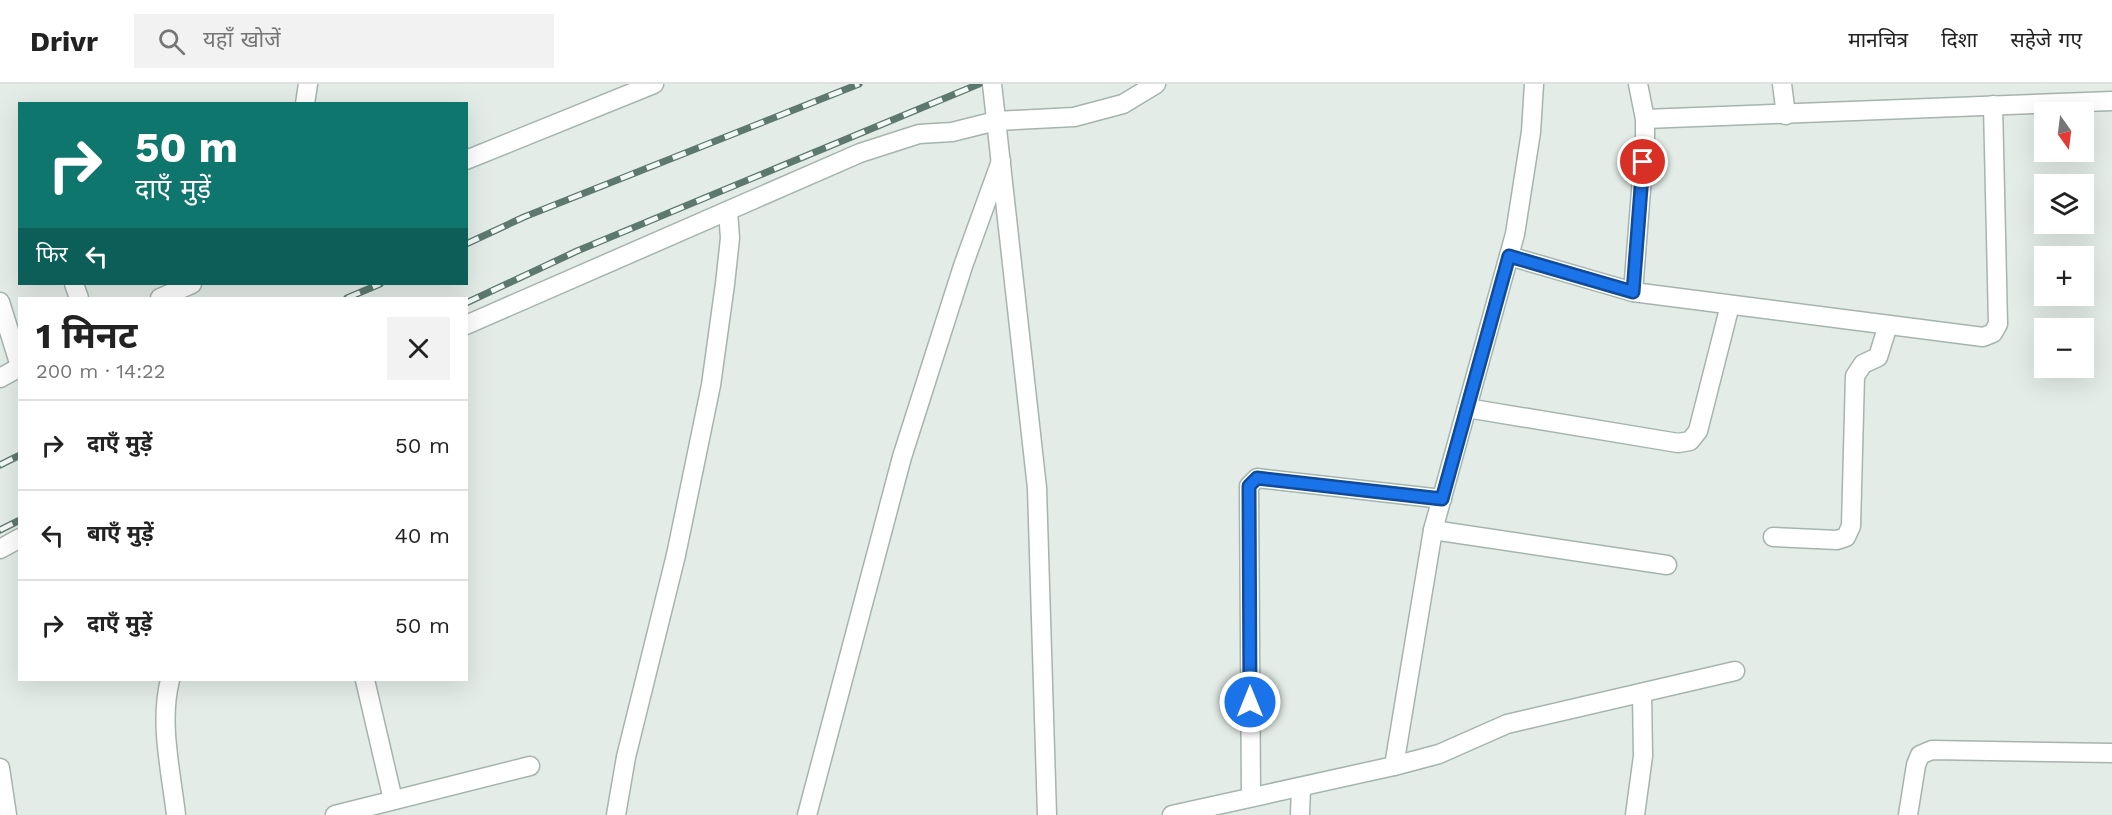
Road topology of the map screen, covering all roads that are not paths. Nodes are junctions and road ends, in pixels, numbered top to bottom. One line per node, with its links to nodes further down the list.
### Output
1 (308, 84): 9 (street)
2 (654, 84): 14 (street)
3 (992, 84): 13 (street)
4 (1156, 84): 13 (street)
5 (1534, 84): 17 (street)
6 (1638, 84): 12 (street)
7 (1782, 84): 11 (street)
8 (2112, 101): 10 (street)
9 (305, 102)
10 (1993, 105): 11 (street); 24 (street)
11 (1786, 115): 12 (street)
12 (1645, 119): 19 (street)
13 (996, 121): 15 (street); 16 (street)
14 (468, 158)
15 (1001, 161): 50 (street); 51 (street)
16 (728, 211): 23 (street); 49 (street)
17 (1509, 256): 19 (street); 28 (street)
18 (190, 285): 20 (street)
19 (1633, 292): 22 (street)
20 (162, 297)
21 (0, 302): 25 (street)
22 (1731, 305): 24 (street); 28 (street)
23 (468, 324)
24 (1888, 325): 31 (street)
25 (18, 360)
26 (18, 367): 27 (street)
27 (0, 378)
28 (1467, 408): 29 (street)
29 (1442, 499): 30 (street); 44 (street)
30 (1433, 530): 34 (street); 41 (street)
31 (1773, 537)
32 (18, 539): 33 (street)
33 (0, 549)
34 (1667, 565)
35 (1735, 671): 38 (street)
36 (170, 681): 47 (street)
37 (365, 681): 45 (street)
38 (1642, 694): 41 (street); 54 (street)
39 (2112, 753): 55 (street)
40 (530, 766): 45 (street)
41 (1394, 766): 43 (street)
42 (0, 768): 46 (street)
43 (1301, 786): 44 (street); 53 (street)
44 (1251, 797): 52 (street)
45 (393, 800): 48 (street)
46 (7, 815)
47 (177, 815)
48 (335, 815)
49 (616, 815)
50 (807, 815)
51 (1047, 815)
52 (1172, 815)
53 (1300, 815)
54 (1635, 815)
55 (1908, 815)

